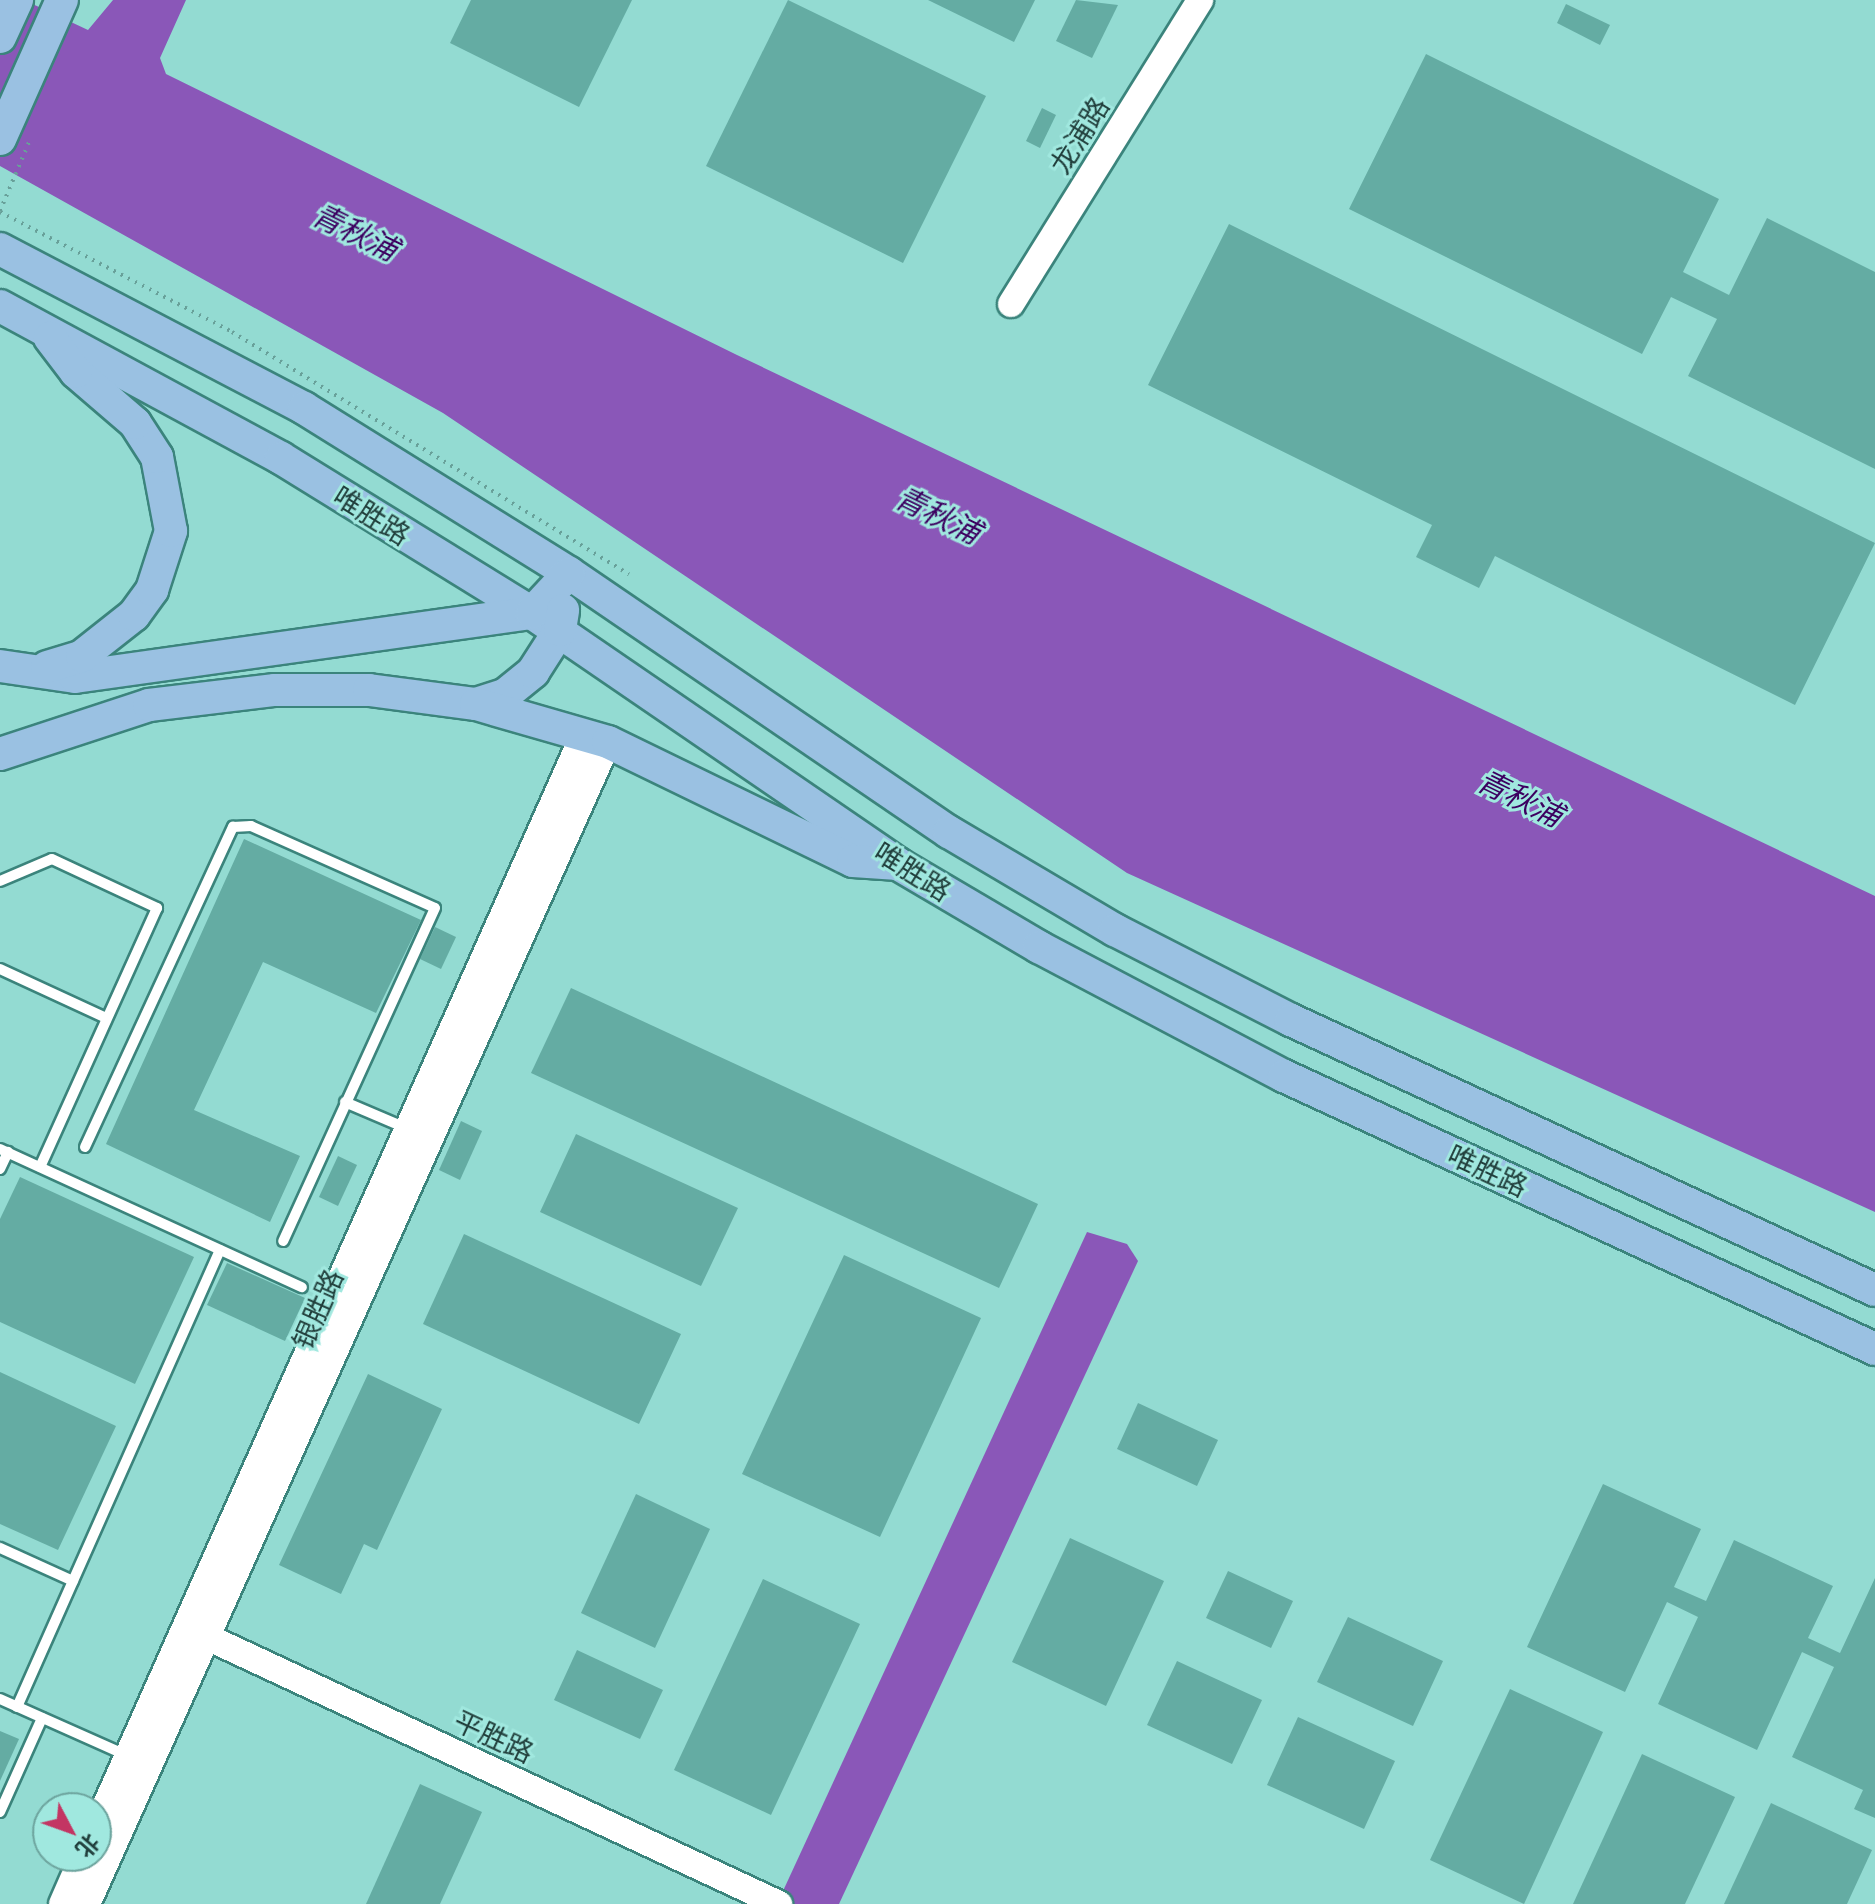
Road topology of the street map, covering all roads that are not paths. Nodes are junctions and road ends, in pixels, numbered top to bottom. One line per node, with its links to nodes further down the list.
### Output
1 (17, 0): 4 (main road)
2 (62, 0): 5 (main road)
3 (1200, 0): 7 (street, 龙浦路)
4 (0, 37)
5 (0, 139)
6 (0, 249): 10 (main road, 唯胜路)
7 (1011, 304)
8 (0, 306): 9 (main road, 唯胜路)
9 (41, 326): 11 (main road, 唯胜路); 13 (main road)
10 (569, 573): 11 (main road); 12 (main road); 30 (main road, 唯胜路)
11 (532, 613): 12 (main road, 唯胜路); 13 (main road)
12 (560, 630): 14 (main road); 17 (main road, 唯胜路)
13 (14, 670)
14 (476, 704): 15 (main road); 16 (main road)
15 (596, 738): 17 (main road); 22 (street, 银胜路); 34 (street, 银胜路)
16 (0, 754)
17 (898, 864): 31 (main road, 唯胜路)
18 (0, 881): 20 (lane)
19 (0, 969): 20 (lane)
20 (106, 1018): 25 (lane)
21 (345, 1102): 22 (lane); 23 (lane); 27 (lane)
22 (406, 1128): 34 (street, 银胜路)
23 (85, 1147)
24 (4, 1150): 25 (lane); 26 (lane)
25 (40, 1167): 28 (lane)
26 (0, 1169)
27 (283, 1241)
28 (220, 1250): 29 (lane); 33 (lane)
29 (302, 1287)
30 (1875, 1290)
31 (1875, 1349)
32 (0, 1548): 33 (lane)
33 (73, 1581): 36 (lane)
34 (194, 1631): 38 (street, 银胜路); 42 (street, 平胜路); 44 (street, 银胜路)
35 (0, 1699): 36 (lane)
36 (17, 1707): 37 (lane)
37 (42, 1718): 38 (lane); 40 (lane)
38 (127, 1756): 39 (street, 银胜路)
39 (111, 1792)
40 (0, 1812)
41 (76, 1872): 43 (street)
42 (776, 1902)
43 (62, 1904)
44 (87, 1904)

